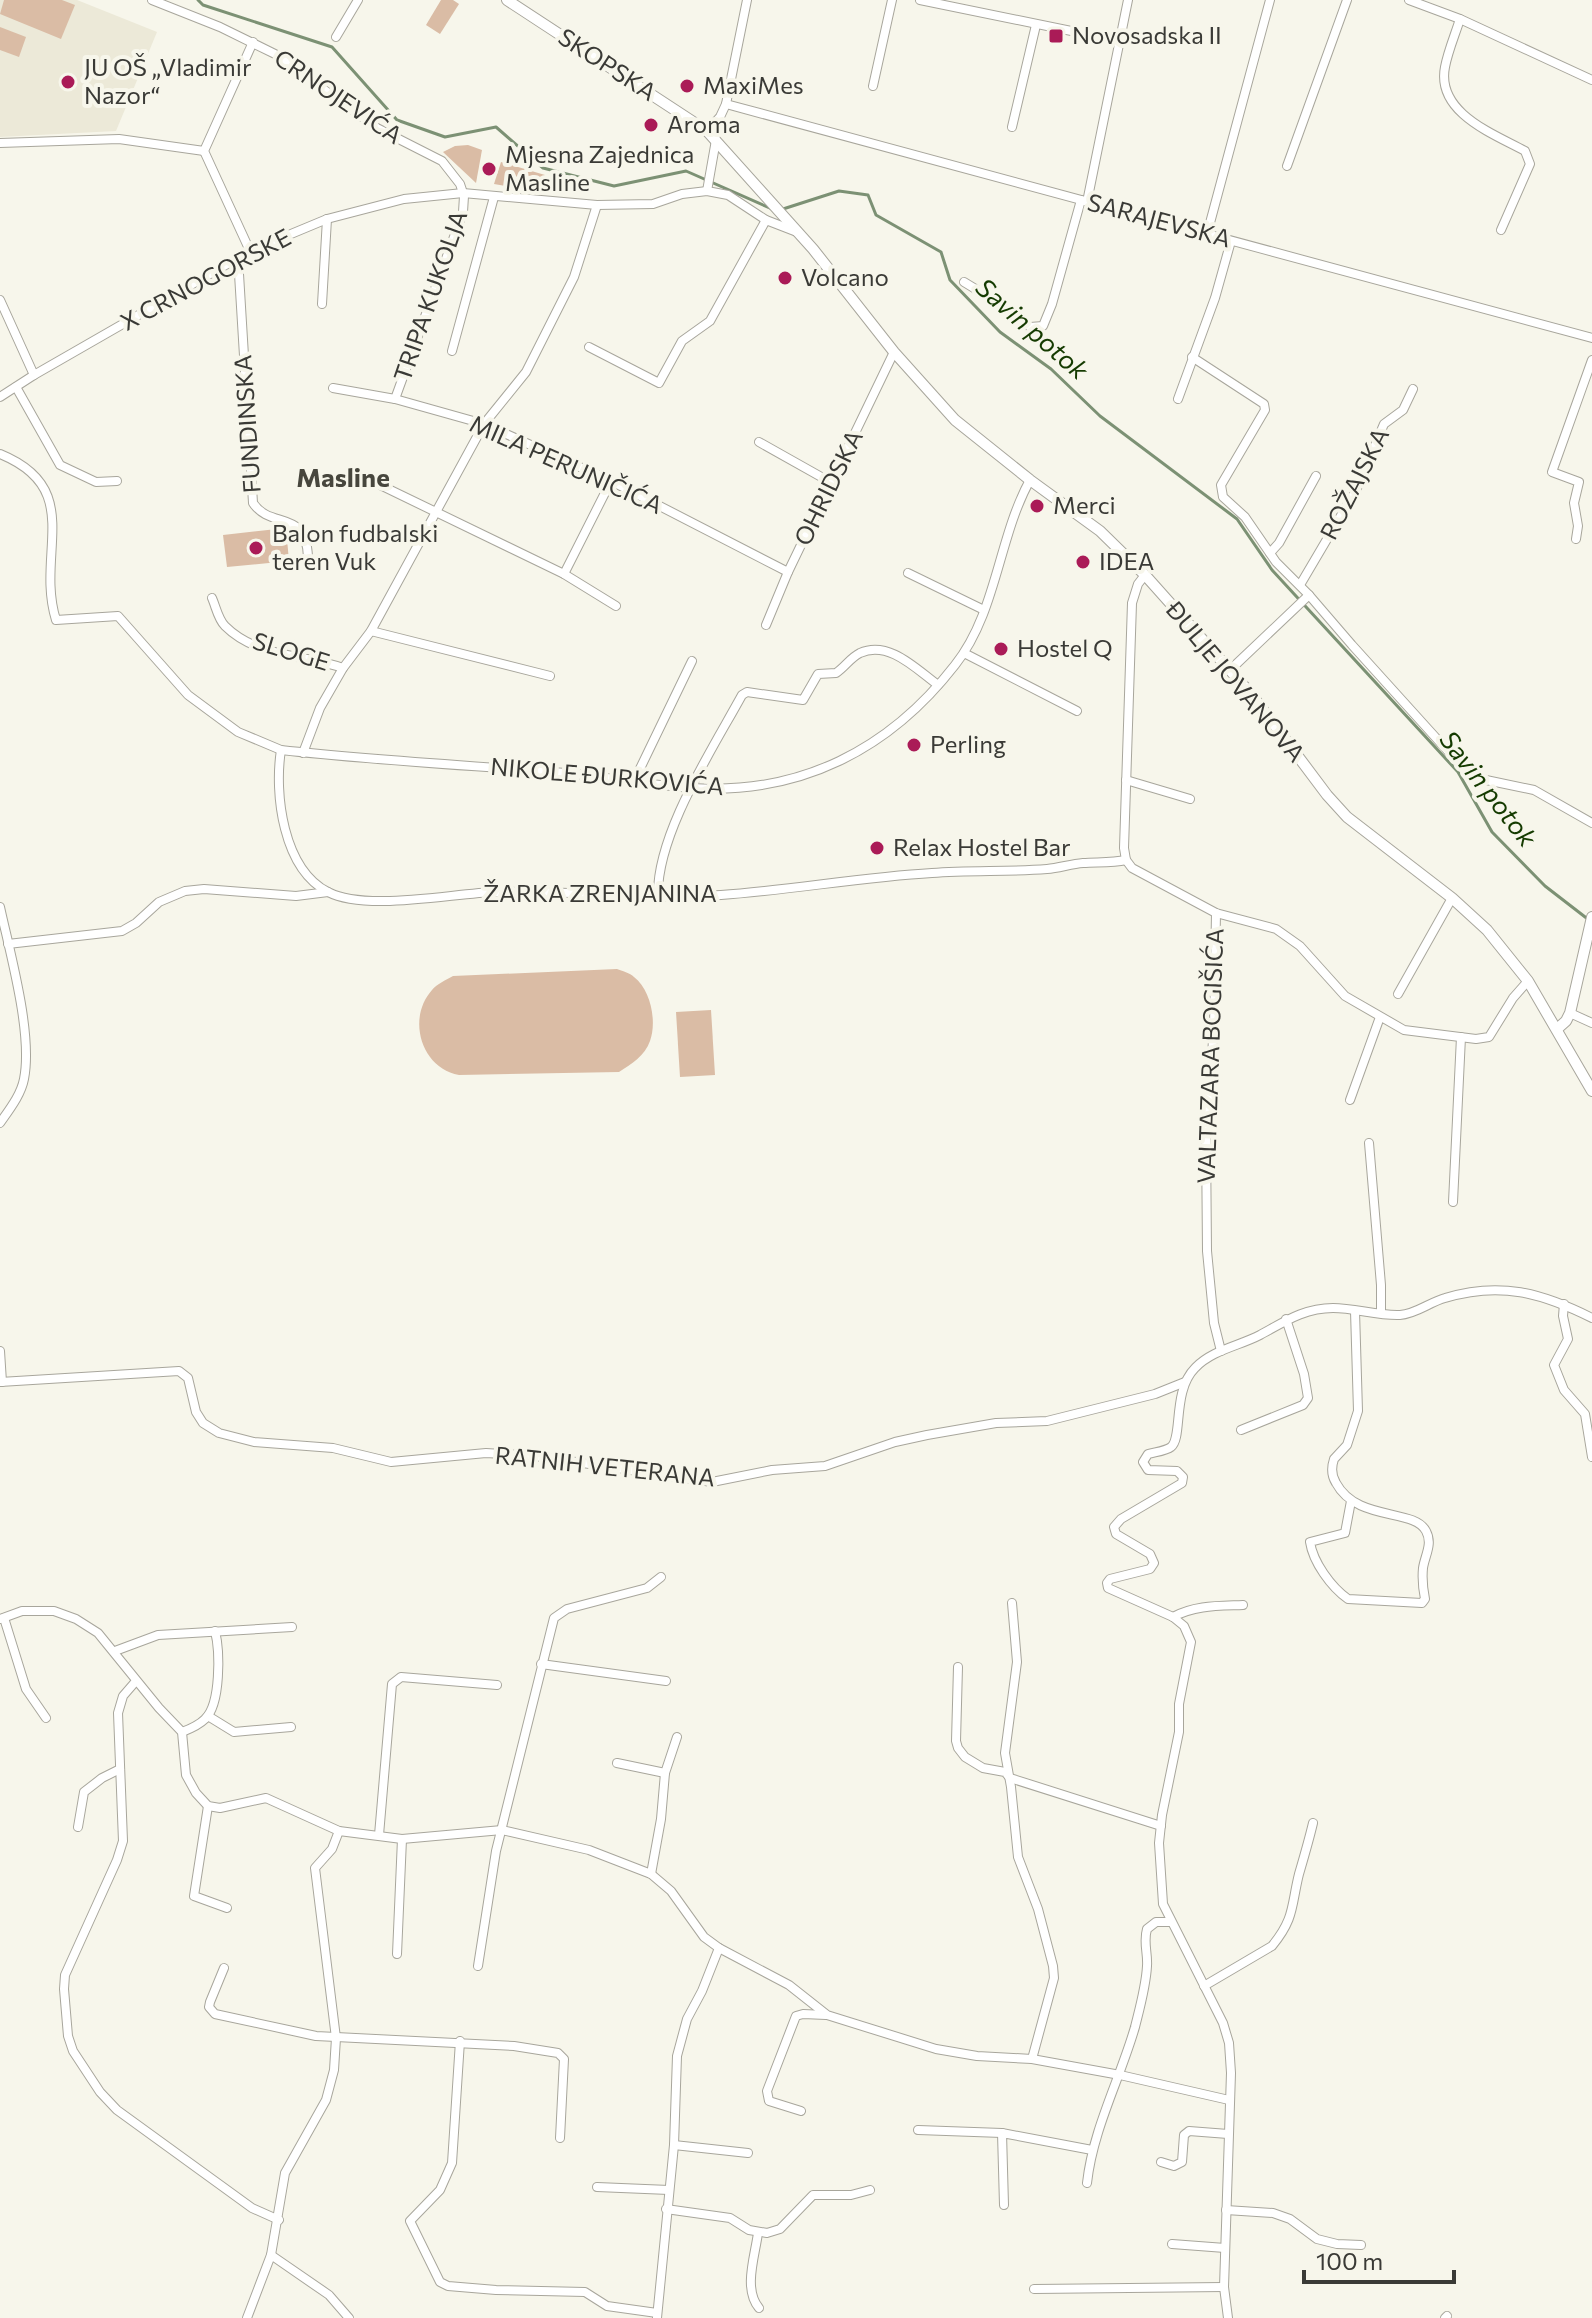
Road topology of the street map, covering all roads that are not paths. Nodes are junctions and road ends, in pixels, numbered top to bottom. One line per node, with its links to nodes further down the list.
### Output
1 (152, 0): 16 (street, CRNOJEVIĆA)
2 (358, 0): 14 (street)
3 (507, 0): 21 (street, SKOPSKA)
4 (747, 0): 19 (street)
5 (892, 0): 18 (street)
6 (920, 0): 13 (street)
7 (1128, 0): 15 (street)
8 (1270, 0): 35 (street)
9 (1347, 0): 25 (street)
10 (1409, 0): 11 (street)
11 (1431, 4): 12 (street)
12 (1460, 19): 17 (street); 33 (street)
13 (1036, 25): 15 (street); 20 (street)
14 (336, 37)
15 (1120, 41): 29 (street)
16 (253, 42): 24 (street); 27 (street, CRNOJEVIĆA)
17 (1592, 80)
18 (873, 86)
19 (726, 104): 21 (street); 29 (street, SARAJEVSKA)
20 (1012, 127)
21 (707, 131): 22 (street, ĐULJE JOVANOVA)
22 (716, 140): 26 (street); 34 (street, ĐULJE JOVANOVA)
23 (0, 143): 24 (street)
24 (204, 151): 37 (street)
25 (1287, 166)
26 (708, 188): 30 (street, X CRNOGORSKE); 32 (street)
27 (463, 193): 28 (street, X CRNOGORSKE); 31 (street, X CRNOGORSKE); 53 (street, TRIPA KUKOLJA)
28 (494, 197): 30 (street, X CRNOGORSKE); 44 (street)
29 (1084, 201): 35 (street, SARAJEVSKA); 39 (street)
30 (597, 205): 55 (street)
31 (327, 219): 37 (street, X CRNOGORSKE); 41 (street)
32 (766, 220): 34 (street); 43 (street)
33 (1501, 230)
34 (797, 232): 45 (street, ĐULJE JOVANOVA)
35 (1207, 234): 36 (street, SARAJEVSKA)
36 (1231, 241): 42 (street, SARAJEVSKA); 46 (street)
37 (250, 251): 38 (street, X CRNOGORSKE)
38 (235, 261): 48 (street, X CRNOGORSKE); 67 (street, FUNDINSKA)
39 (964, 282)
40 (0, 300): 48 (street)
41 (322, 304)
42 (1592, 338)
43 (589, 347)
44 (452, 351)
45 (894, 352): 59 (street, ĐULJE JOVANOVA); 63 (street, OHRIDSKA)
46 (1192, 357): 54 (street); 66 (street)
47 (1592, 360): 65 (street)
48 (34, 375): 49 (street, X CRNOGORSKE)
49 (16, 387): 52 (street, X CRNOGORSKE); 60 (street)
50 (333, 388): 53 (street, MILA PERUNIČIĆA)
51 (1413, 389): 72 (street, ROŽAJSKA)
52 (0, 397)
53 (395, 399): 55 (street, MILA PERUNIČIĆA)
54 (1178, 399)
55 (484, 424): 61 (street, MILA PERUNIČIĆA); 64 (street)
56 (759, 442): 63 (street)
57 (0, 454): 86 (street, NIKOLE ĐURKOVIĆA)
58 (1316, 476): 66 (street)
59 (1030, 480): 71 (street, ĐULJE JOVANOVA); 76 (street, NIKOLE ĐURKOVIĆA)
60 (117, 481)
61 (611, 481): 68 (street, MILA PERUNIČIĆA); 70 (street)
62 (376, 483): 64 (street)
63 (832, 483): 68 (street, OHRIDSKA)
64 (434, 512): 70 (street); 78 (street)
65 (1576, 539)
66 (1270, 553): 72 (street)
67 (308, 557)
68 (788, 572): 77 (street, OHRIDSKA)
69 (908, 573): 76 (street)
70 (564, 574): 75 (street)
71 (1145, 575): 82 (street, ĐULJE JOVANOVA); 88 (street)
72 (1300, 585): 74 (street)
73 (212, 598): 81 (street, SLOGE)
74 (1304, 600): 82 (street); 92 (street)
75 (616, 606)
76 (984, 610): 79 (street, NIKOLE ĐURKOVIĆA)
77 (766, 625)
78 (371, 631): 81 (street); 83 (street)
79 (964, 653): 84 (street, NIKOLE ĐURKOVIĆA); 85 (street)
80 (692, 661): 89 (street)
81 (343, 668): 87 (street)
82 (1230, 670): 96 (street, ĐULJE JOVANOVA)
83 (550, 676)
84 (938, 685): 90 (street, NIKOLE ĐURKOVIĆA); 90 (street)
85 (1077, 711)
86 (281, 750): 87 (street, NIKOLE ĐURKOVIĆA); 94 (street)
87 (303, 753): 89 (street, NIKOLE ĐURKOVIĆA)
88 (1126, 780): 91 (street); 93 (street)
89 (634, 781): 90 (street, NIKOLE ĐURKOVIĆA)
90 (693, 788): 95 (street)
91 (1190, 799)
92 (1592, 823)
93 (1126, 860): 95 (street, ŽARKA ZRENJANINA); 98 (street, VALTAZARA BOGIŠIĆA)
94 (328, 892): 95 (street, ŽARKA ZRENJANINA); 100 (street, ŽARKA ZRENJANINA)
95 (658, 897)
96 (1452, 898): 101 (street, ĐULJE JOVANOVA); 102 (street)
97 (0, 907): 100 (street)
98 (1216, 913): 104 (street); 119 (street, VALTAZARA BOGIŠIĆA)
99 (1592, 917): 103 (street)
100 (8, 944): 110 (street)
101 (1528, 981): 106 (street, ĐULJE JOVANOVA); 107 (street)
102 (1398, 994)
103 (1570, 1013): 105 (street); 106 (street)
104 (1380, 1017): 107 (street); 109 (street)
105 (1592, 1023)
106 (1557, 1029): 108 (street, ĐULJE JOVANOVA)
107 (1461, 1037): 112 (street)
108 (1592, 1091)
109 (1350, 1100)
110 (0, 1123)
111 (1369, 1143): 115 (street)
112 (1453, 1202)
113 (1564, 1304): 115 (street, RATNIH VETERANA); 116 (street, RATNIH VETERANA); 123 (street)
114 (1355, 1311): 115 (street, RATNIH VETERANA); 117 (street, RATNIH VETERANA); 124 (street)
115 (1381, 1313)
116 (1592, 1318)
117 (1286, 1319): 119 (street, RATNIH VETERANA); 122 (street)
118 (0, 1351): 120 (street)
119 (1221, 1351): 121 (street, RATNIH VETERANA)
120 (1, 1382): 121 (street, RATNIH VETERANA)
121 (1185, 1382): 128 (street)
122 (1241, 1430)
123 (1592, 1457)
124 (1351, 1501): 124 (street)
125 (661, 1577): 133 (street)
126 (1012, 1603): 146 (street)
127 (1243, 1605): 128 (street)
128 (1173, 1617): 149 (street)
129 (2, 1618): 132 (street); 139 (street)
130 (292, 1627): 131 (street)
131 (215, 1631): 132 (street); 138 (street)
132 (115, 1651): 135 (street)
133 (541, 1664): 136 (street); 151 (street)
134 (958, 1667): 146 (street)
135 (136, 1681): 141 (street); 144 (street)
136 (666, 1681)
137 (497, 1685): 153 (street)
138 (208, 1716): 140 (street); 141 (street)
139 (46, 1718)
140 (291, 1727)
141 (182, 1732): 147 (street)
142 (677, 1737): 145 (street)
143 (617, 1763): 145 (street)
144 (120, 1769): 150 (street); 185 (street)
145 (665, 1773): 155 (street)
146 (1010, 1778): 149 (street); 166 (street)
147 (208, 1806): 152 (street); 156 (street)
148 (1313, 1823): 162 (street)
149 (1161, 1826): 157 (street)
150 (78, 1827)
151 (502, 1830): 154 (street); 155 (street); 160 (street)
152 (339, 1831): 153 (street); 164 (street)
153 (379, 1835): 154 (street)
154 (402, 1839): 159 (street)
155 (651, 1874): 158 (street)
156 (227, 1908)
157 (1171, 1922): 162 (street); 167 (street)
158 (719, 1948): 163 (street); 174 (street)
159 (397, 1954)
160 (478, 1966)
161 (224, 1968): 164 (street)
162 (1204, 1986): 168 (street)
163 (827, 2015): 166 (street); 169 (street)
164 (336, 2038): 165 (street); 185 (street)
165 (460, 2041): 173 (street); 194 (street)
166 (1032, 2059): 167 (street)
167 (1120, 2075): 168 (street); 175 (street)
168 (1229, 2100): 172 (street)
169 (801, 2111)
170 (918, 2130): 171 (street)
171 (1002, 2133): 175 (street); 182 (street)
172 (1228, 2134): 177 (street); 184 (street)
173 (560, 2138)
174 (674, 2145): 176 (street); 180 (street)
175 (1092, 2150): 178 (street)
176 (748, 2153)
177 (1161, 2162)
178 (1087, 2183)
179 (597, 2187): 180 (street)
180 (669, 2190): 183 (street)
181 (870, 2190): 186 (street)
182 (1004, 2205)
183 (666, 2209): 186 (street); 194 (street)
184 (1226, 2210): 188 (street); 189 (street)
185 (279, 2220): 190 (street)
186 (758, 2233): 193 (street)
187 (1172, 2244): 189 (street)
188 (1361, 2245)
189 (1225, 2248): 191 (street)
190 (271, 2255): 195 (street); 196 (street)
191 (1224, 2287): 192 (street); 197 (street)
192 (1034, 2289)
193 (759, 2308)
194 (657, 2316)
195 (247, 2318)
196 (349, 2318)
197 (1228, 2318)

